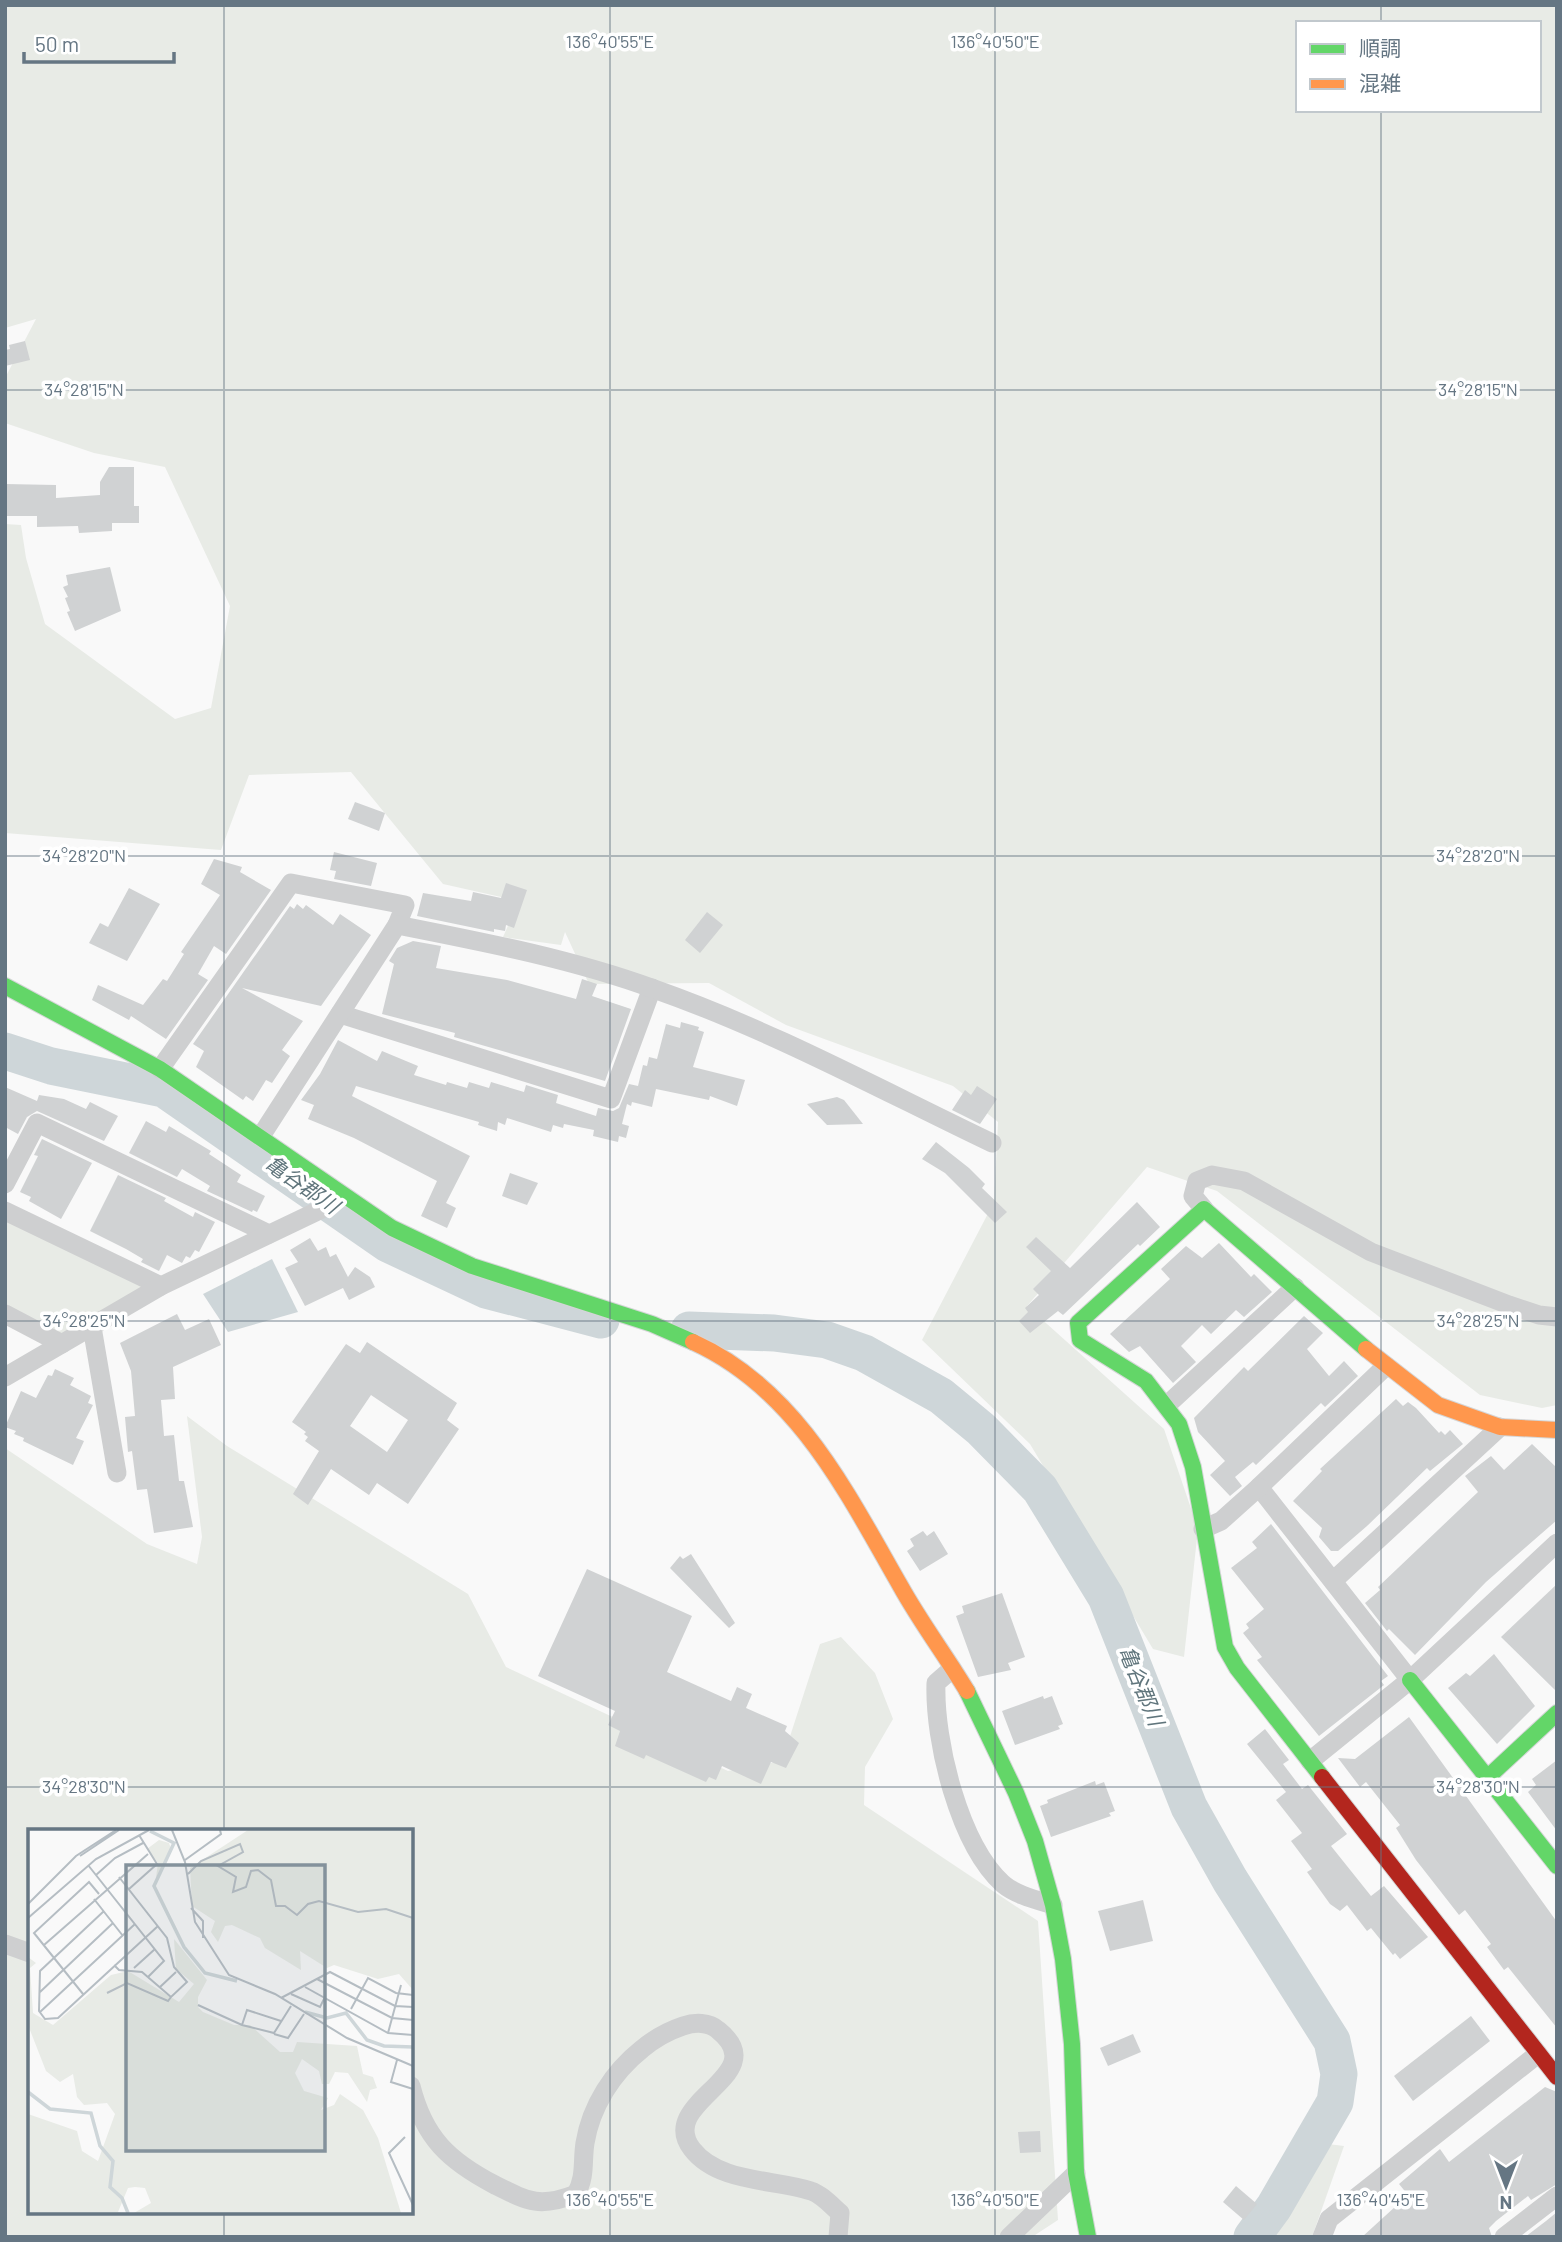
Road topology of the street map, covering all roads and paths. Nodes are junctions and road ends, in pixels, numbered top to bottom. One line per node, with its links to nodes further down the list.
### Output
1 (397, 925): 3 (street); 4 (street); 5 (street)
2 (5, 986): 5 (street)
3 (652, 988): 4 (street); 7 (street)
4 (340, 1014): 6 (street)
5 (160, 1069): 6 (street)
6 (261, 1136): 9 (street)
7 (992, 1143)
8 (5, 1184): 13 (street)
9 (345, 1198): 10 (street); 30 (street)
10 (322, 1209): 13 (street)
11 (1204, 1209): 15 (street); 17 (street); 22 (street)
12 (5, 1211): 14 (street)
13 (269, 1234): 14 (street)
14 (161, 1286): 18 (street)
15 (1295, 1287): 20 (street); 22 (street)
16 (5, 1314): 19 (street)
17 (1557, 1317)
18 (92, 1326): 19 (street); 25 (street)
19 (62, 1344): 21 (street)
20 (1386, 1366): 23 (street); 26 (street)
21 (5, 1377)
22 (1167, 1405): 27 (street)
23 (1500, 1427): 24 (street); 29 (street)
24 (1557, 1430)
25 (117, 1473)
26 (1259, 1487): 27 (street); 29 (street)
27 (1203, 1529): 33 (street)
28 (1557, 1543): 31 (street)
29 (1333, 1581): 31 (street)
30 (952, 1669): 36 (street); 36 (street)
31 (1410, 1679): 33 (street); 34 (street)
32 (1557, 1713): 34 (street)
33 (1310, 1761): 39 (street)
34 (1488, 1777): 35 (street)
35 (1557, 1866)
36 (1053, 1905): 42 (street)
37 (5, 1944): 38 (street)
38 (28, 1952)
39 (1538, 2054): 40 (street); 47 (street)
40 (1557, 2077)
41 (413, 2092): 44 (street)
42 (1076, 2173): 45 (street); 46 (street)
43 (1557, 2196): 48 (street)
44 (838, 2237)
45 (1009, 2237)
46 (1088, 2237)
47 (1322, 2237)
48 (1504, 2237)

